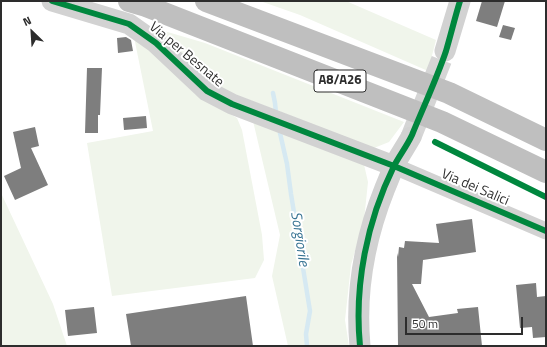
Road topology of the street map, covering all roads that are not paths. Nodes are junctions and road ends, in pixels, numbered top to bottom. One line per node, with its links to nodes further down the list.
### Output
1 (52, 1): 8 (street, Via per Besnate)
2 (129, 1): 9 (highway, A8/A26)
3 (206, 1): 7 (highway, A8/A26)
4 (460, 1): 5 (street)
5 (445, 51)
6 (411, 137): 8 (street)
7 (546, 140)
8 (394, 166): 10 (street, Via dei Salici); 11 (street); 12 (street)
9 (546, 172)
10 (546, 231)
11 (360, 346)
12 (375, 346)

